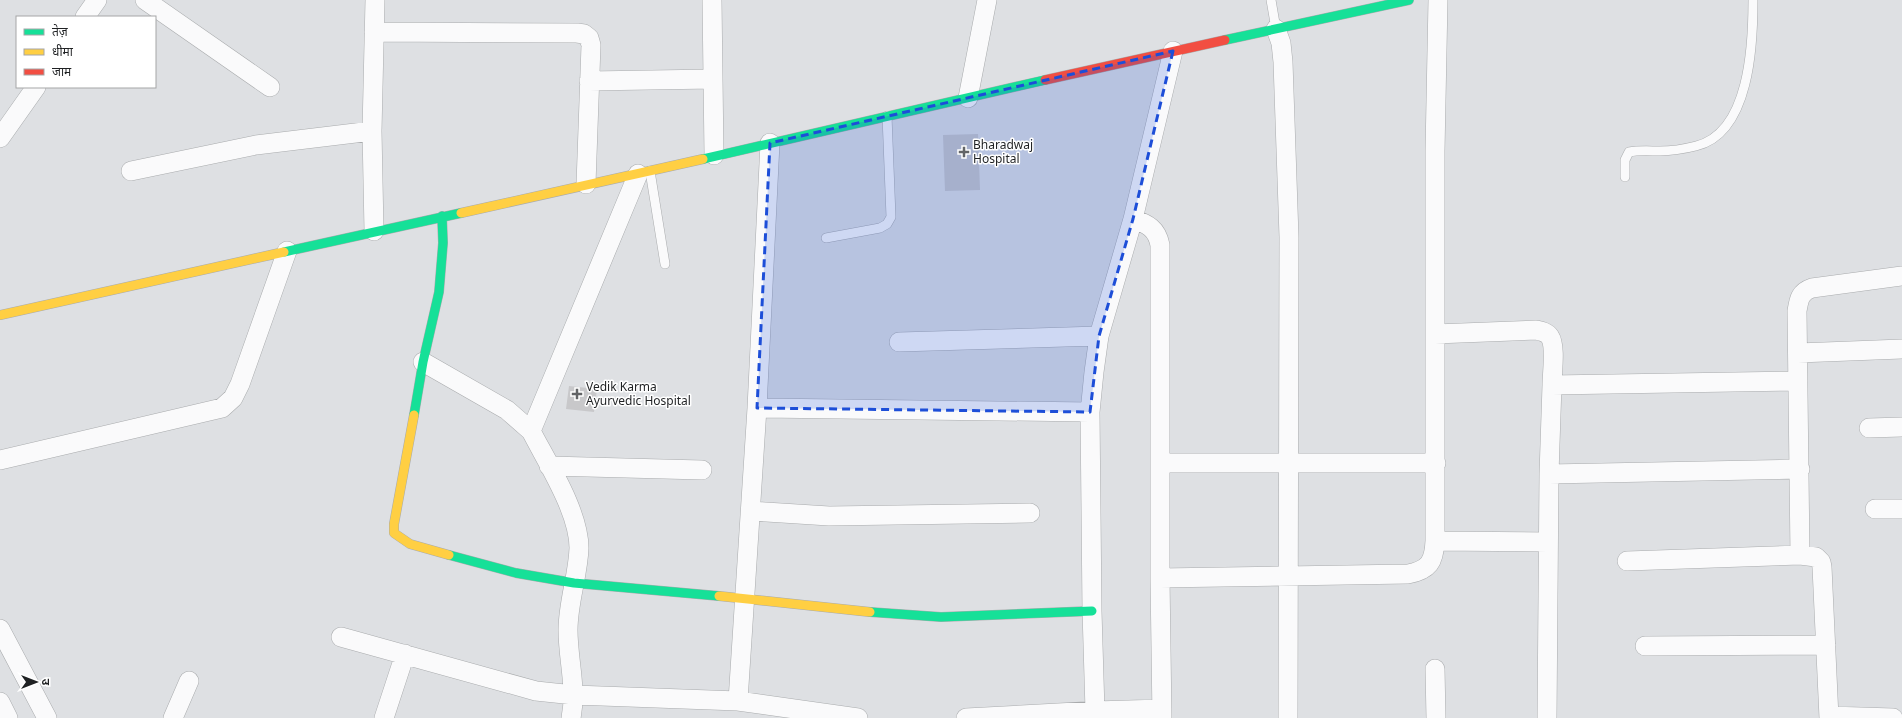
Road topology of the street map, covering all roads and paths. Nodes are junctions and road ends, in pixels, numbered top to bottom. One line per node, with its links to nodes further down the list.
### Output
1 (97, 0): 10 (street)
2 (145, 0): 16 (street)
3 (375, 0): 12 (street)
4 (712, 0): 14 (street)
5 (987, 0): 18 (street)
6 (1270, 0): 11 (lane)
7 (1409, 0): 11 (main road)
8 (1438, 0): 36 (street)
9 (1753, 0): 26 (lane)
10 (86, 16)
11 (1276, 29): 13 (main road); 51 (street)
12 (374, 32): 15 (street); 20 (street)
13 (1173, 51): 18 (main road); 29 (street)
14 (713, 79): 15 (street); 23 (street)
15 (589, 81): 27 (street)
16 (270, 87)
17 (35, 88): 21 (street)
18 (968, 98): 19 (main road)
19 (887, 116): 22 (main road); 31 (lane)
20 (372, 131): 24 (street); 30 (street)
21 (0, 138)
22 (770, 143): 23 (main road); 44 (street)
23 (714, 155): 25 (main road)
24 (131, 171)
25 (644, 172): 27 (main road); 33 (lane); 48 (street)
26 (1625, 177)
27 (586, 184): 28 (main road)
28 (442, 216): 30 (main road); 41 (main road)
29 (1133, 219): 37 (street); 50 (street)
30 (374, 231): 32 (main road)
31 (826, 238)
32 (287, 251): 35 (main road); 49 (street)
33 (665, 264)
34 (1902, 276): 40 (street)
35 (0, 315)
36 (1435, 334): 43 (street); 52 (street)
37 (1099, 336): 38 (street); 45 (street)
38 (899, 342)
39 (1902, 349): 40 (street)
40 (1798, 353): 42 (street)
41 (423, 362): 48 (street); 67 (main road)
42 (1798, 381): 43 (street); 54 (street)
43 (1552, 385): 56 (street)
44 (757, 408): 45 (street); 59 (street)
45 (1090, 412): 69 (street)
46 (1902, 427): 47 (street)
47 (1869, 428)
48 (531, 431): 53 (street)
49 (0, 460)
50 (1160, 463): 51 (street); 66 (street)
51 (1288, 463): 52 (street); 65 (street)
52 (1436, 463): 61 (street)
53 (549, 466): 55 (street); 67 (street)
54 (1800, 469): 56 (street); 63 (street)
55 (702, 470)
56 (1549, 474): 62 (street)
57 (1875, 508): 58 (street)
58 (1902, 509)
59 (751, 511): 60 (street); 68 (street)
60 (1030, 513)
61 (1435, 541): 62 (street); 65 (street)
62 (1548, 542): 92 (street)
63 (1800, 555): 64 (street); 72 (street)
64 (1627, 561)
65 (1288, 577): 66 (street); 90 (street)
66 (1160, 578): 81 (street)
67 (574, 583): 68 (main road); 77 (street)
68 (744, 598): 69 (main road); 78 (street)
69 (1092, 611): 80 (street)
70 (0, 629): 84 (street)
71 (341, 637): 74 (street)
72 (1826, 645): 73 (street); 82 (street)
73 (1645, 646)
74 (405, 654): 77 (street); 86 (street)
75 (1435, 669): 91 (street)
76 (189, 682): 85 (street)
77 (574, 695): 78 (street); 87 (street)
78 (738, 701): 88 (street)
79 (0, 702): 83 (street)
80 (1095, 711): 81 (street); 89 (street)
81 (1162, 714)
82 (1829, 717): 93 (street)
83 (8, 718)
84 (47, 718)
85 (173, 718)
86 (384, 718)
87 (571, 718)
88 (858, 718)
89 (966, 718)
90 (1288, 718)
91 (1436, 718)
92 (1547, 718)
93 (1893, 718)

